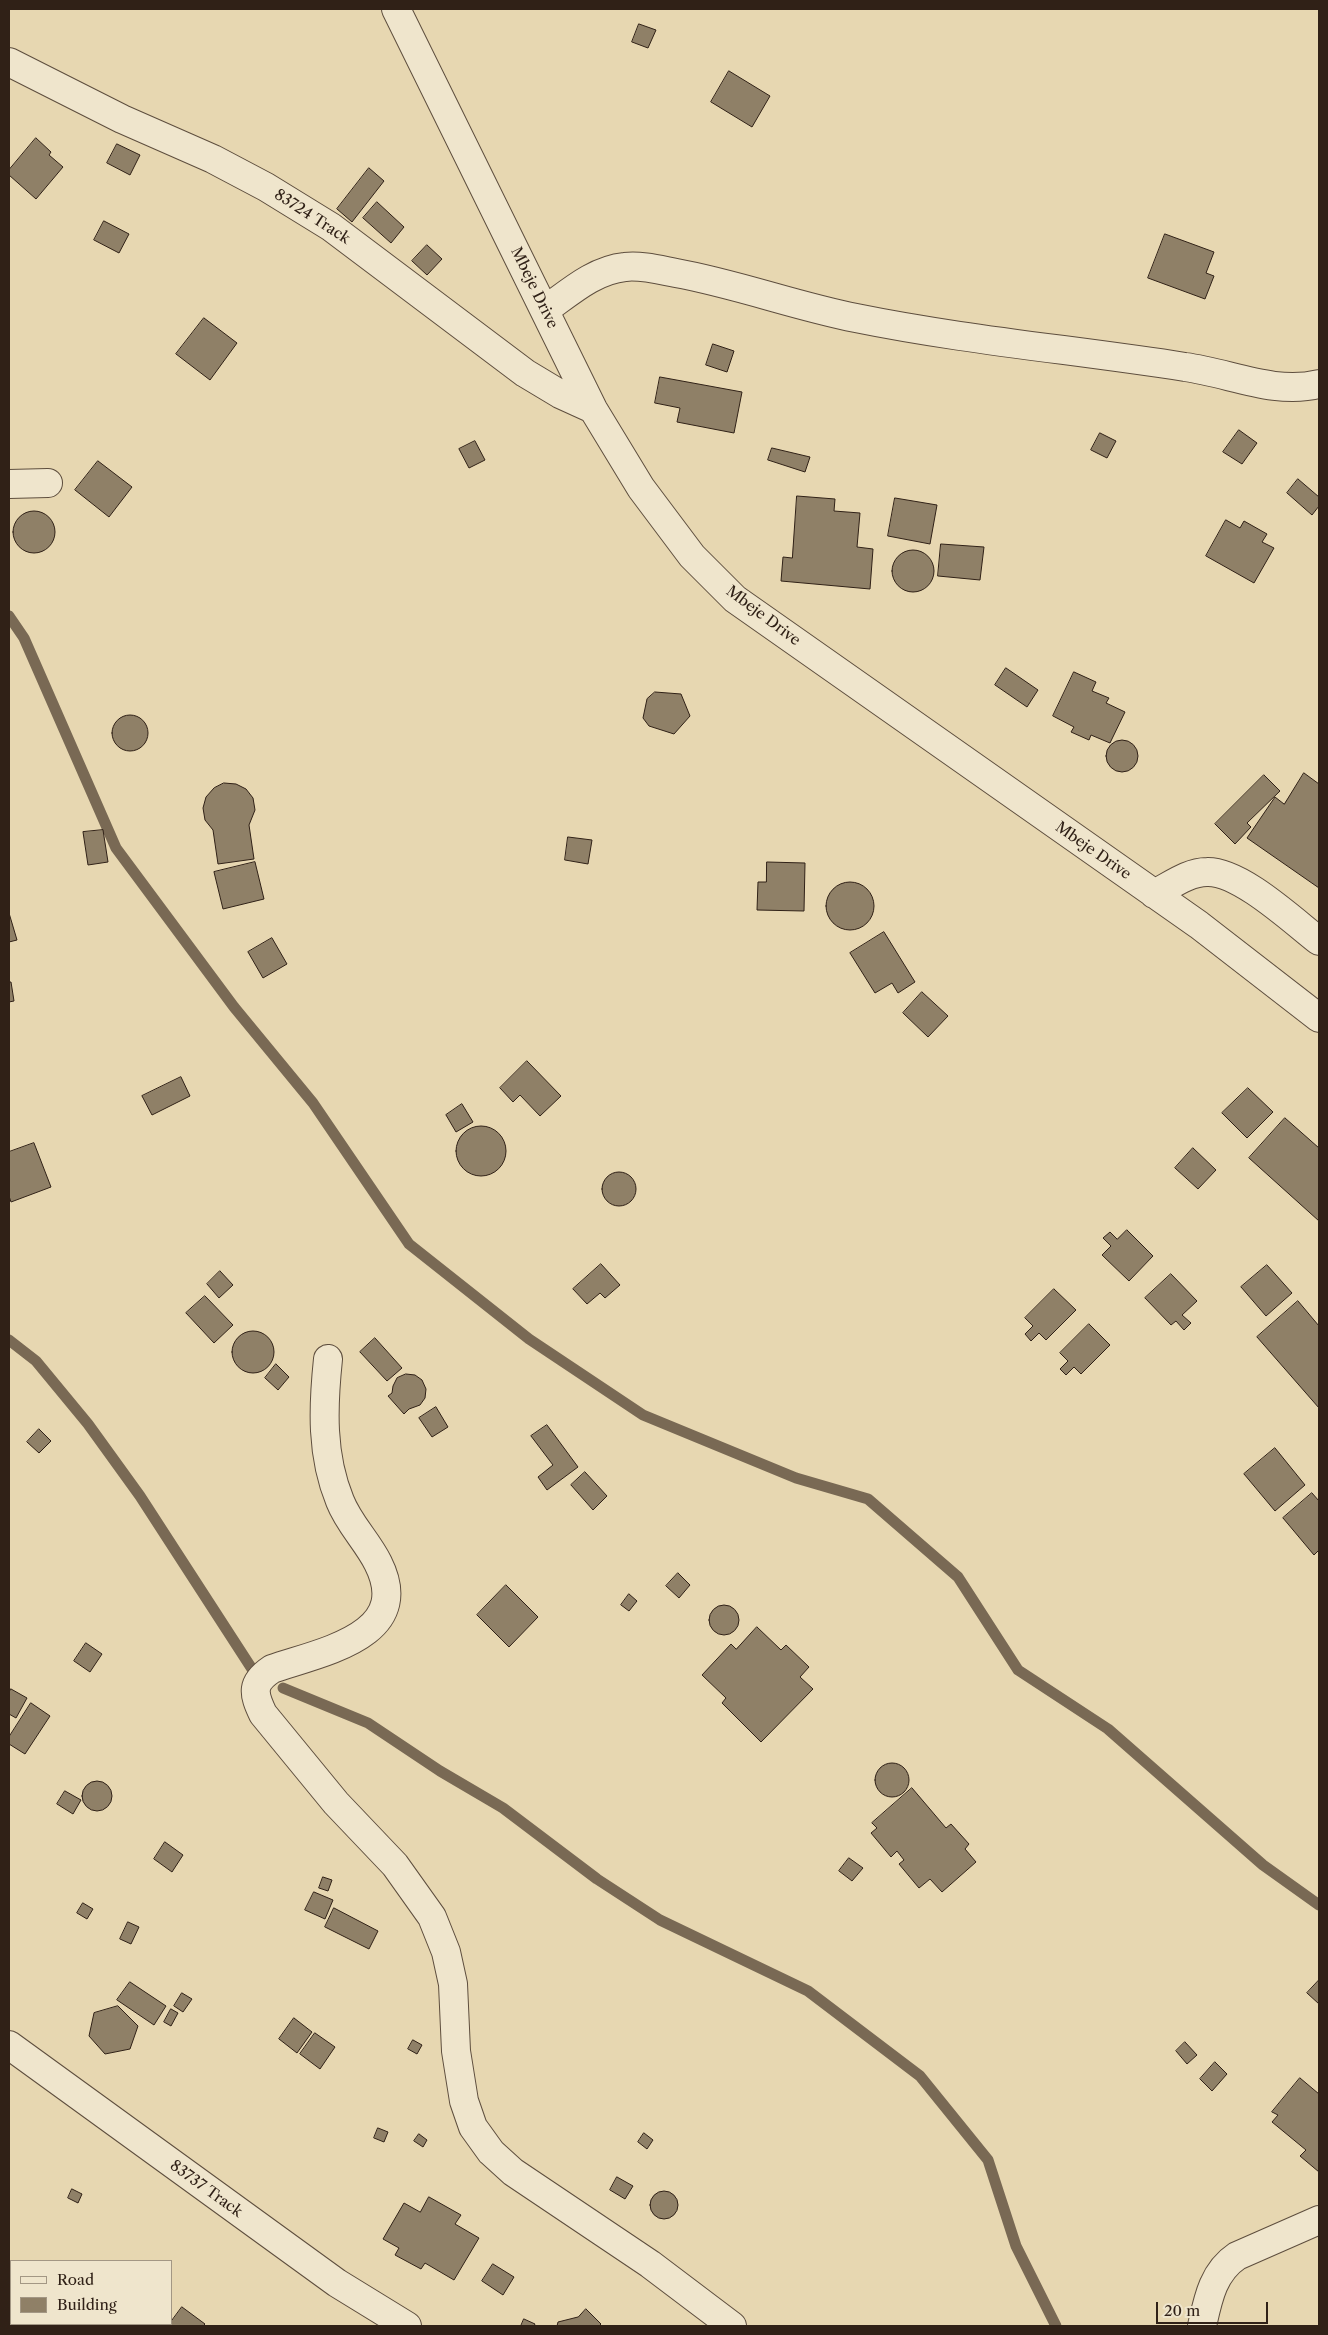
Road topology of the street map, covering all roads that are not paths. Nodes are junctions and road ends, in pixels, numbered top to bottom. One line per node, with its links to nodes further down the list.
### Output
1 (396, 9): 3 (street, Mbeje Drive)
2 (9, 62): 5 (street, 83724 Track)
3 (544, 310): 4 (street); 5 (street, Mbeje Drive)
4 (1319, 384)
5 (593, 410): 8 (street, Mbeje Drive)
6 (48, 483): 7 (street)
7 (9, 484)
8 (1154, 894): 9 (street); 10 (street, Mbeje Drive)
9 (1319, 941)
10 (1319, 1018)
11 (328, 1359): 15 (street)
12 (9, 2045): 14 (street, 83737 Track)
13 (1319, 2220): 16 (street)
14 (407, 2326)
15 (732, 2326)
16 (1202, 2326)

